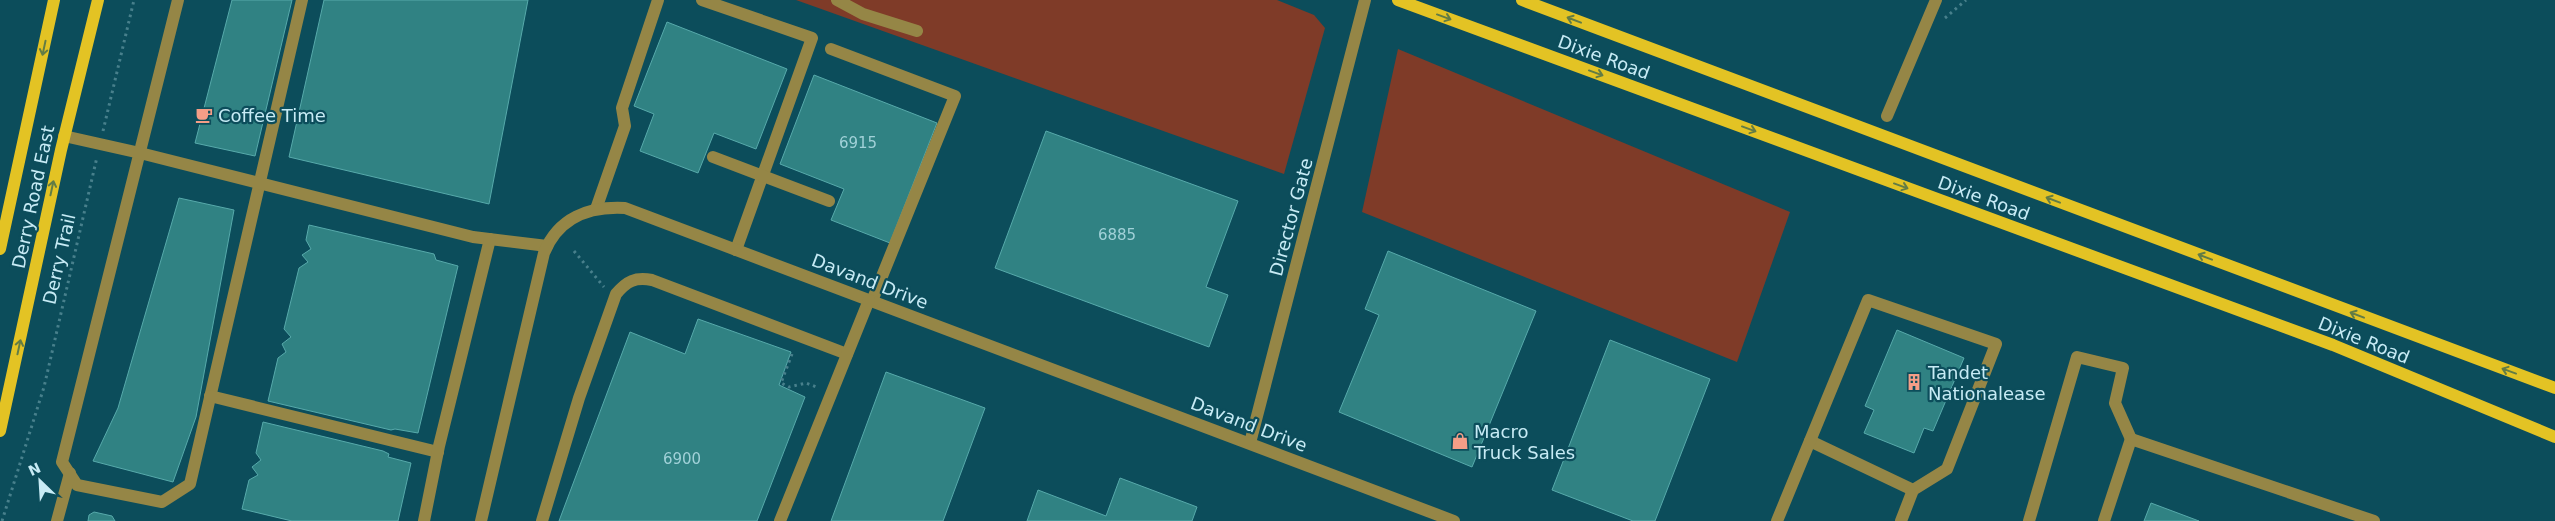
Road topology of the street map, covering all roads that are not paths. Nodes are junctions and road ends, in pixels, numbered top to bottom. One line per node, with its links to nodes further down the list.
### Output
1 (54, 0): 24 (main road, Derry Road East, one-way to 24)
2 (98, 0): 15 (main road, Derry Road East)
3 (178, 0): 16 (street)
4 (302, 0): 19 (street)
5 (658, 0): 21 (street)
6 (702, 0): 18 (street)
7 (838, 0): 12 (street)
8 (1365, 0): 34 (street, Director Gate)
9 (1398, 0): 31 (main road, Dixie Road, one-way to 31)
10 (1522, 0): 28 (main road, Dixie Road, one-way to 10)
11 (1936, 0): 14 (street)
12 (917, 31)
13 (831, 49): 26 (street)
14 (1887, 116)
15 (64, 136): 16 (street); 30 (main road, Derry Road East, one-way to 15)
16 (140, 153): 19 (street); 36 (street)
17 (713, 157): 18 (street)
18 (762, 176): 20 (street); 25 (street)
19 (259, 183): 22 (street); 29 (street)
20 (829, 201)
21 (596, 209): 23 (street, Davand Drive); 25 (street, Davand Drive)
22 (490, 239): 23 (street); 35 (street)
23 (547, 246): 40 (street, Davand Drive)
24 (0, 249)
25 (736, 250): 26 (street, Davand Drive)
26 (870, 300): 27 (street); 34 (street, Davand Drive)
27 (847, 354): 41 (street); 42 (street)
28 (2555, 388)
29 (210, 396): 35 (street); 36 (street)
30 (0, 431)
31 (2555, 436)
32 (2131, 439): 46 (street); 47 (street); 48 (street)
33 (1810, 441): 37 (street); 37 (street); 44 (street)
34 (1250, 443): 43 (street, Davand Drive)
35 (438, 452): 39 (street)
36 (70, 473): 38 (street)
37 (1912, 490): 45 (street)
38 (58, 521)
39 (424, 521)
40 (481, 521)
41 (542, 521)
42 (780, 521)
43 (1454, 521)
44 (1777, 521)
45 (1900, 521)
46 (2029, 521)
47 (2104, 521)
48 (2374, 521)

